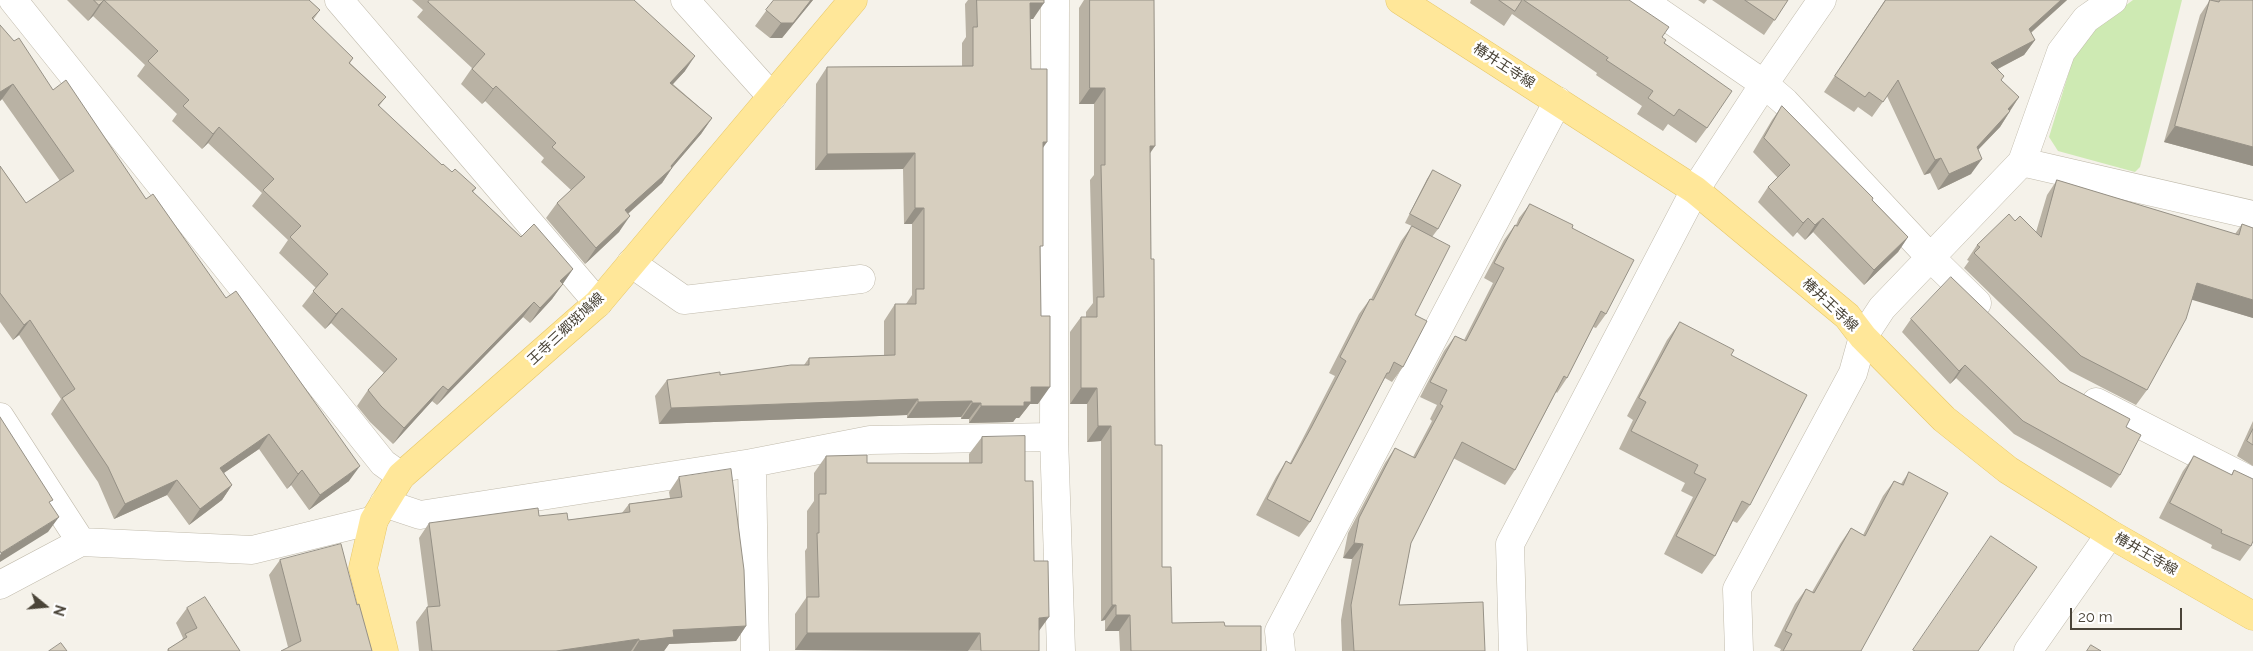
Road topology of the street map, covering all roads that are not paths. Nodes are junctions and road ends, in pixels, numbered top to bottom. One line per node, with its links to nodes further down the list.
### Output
1 (13, 0): 26 (street)
2 (338, 0): 19 (street)
3 (685, 0): 11 (street)
4 (853, 0): 11 (main road, 王寺三郷斑鳩線)
5 (1055, 0): 24 (street)
6 (1400, 0): 12 (main road, 椿井王寺線)
7 (1642, 0): 10 (street)
8 (1822, 0): 10 (street)
9 (2114, 0): 13 (street)
10 (1764, 84): 14 (street); 16 (street)
11 (772, 97): 17 (main road, 王寺三郷斑鳩線)
12 (1558, 101): 14 (main road, 椿井王寺線); 36 (street)
13 (2022, 162): 15 (street); 16 (street)
14 (1695, 190): 21 (main road, 椿井王寺線); 37 (street)
15 (2253, 215)
16 (1930, 257): 20 (street); 21 (street)
17 (631, 263): 18 (street); 19 (main road, 王寺三郷斑鳩線)
18 (861, 279)
19 (598, 303): 26 (main road, 王寺三郷斑鳩線)
20 (1992, 317)
21 (1863, 337): 29 (main road, 椿井王寺線); 38 (street)
22 (2070, 388): 27 (street)
23 (0, 417): 30 (street)
24 (1054, 437): 25 (street); 35 (street)
25 (752, 463): 28 (street); 34 (street)
26 (402, 476): 28 (main road, 王寺三郷斑鳩線)
27 (2253, 482)
28 (379, 511): 30 (street); 33 (main road, 王寺三郷斑鳩線)
29 (2110, 534): 32 (main road, 椿井王寺線); 39 (street)
30 (81, 542): 31 (street)
31 (0, 585)
32 (2253, 616)
33 (384, 651)
34 (755, 651)
35 (1061, 651)
36 (1281, 651)
37 (1513, 651)
38 (1739, 651)
39 (2028, 651)

